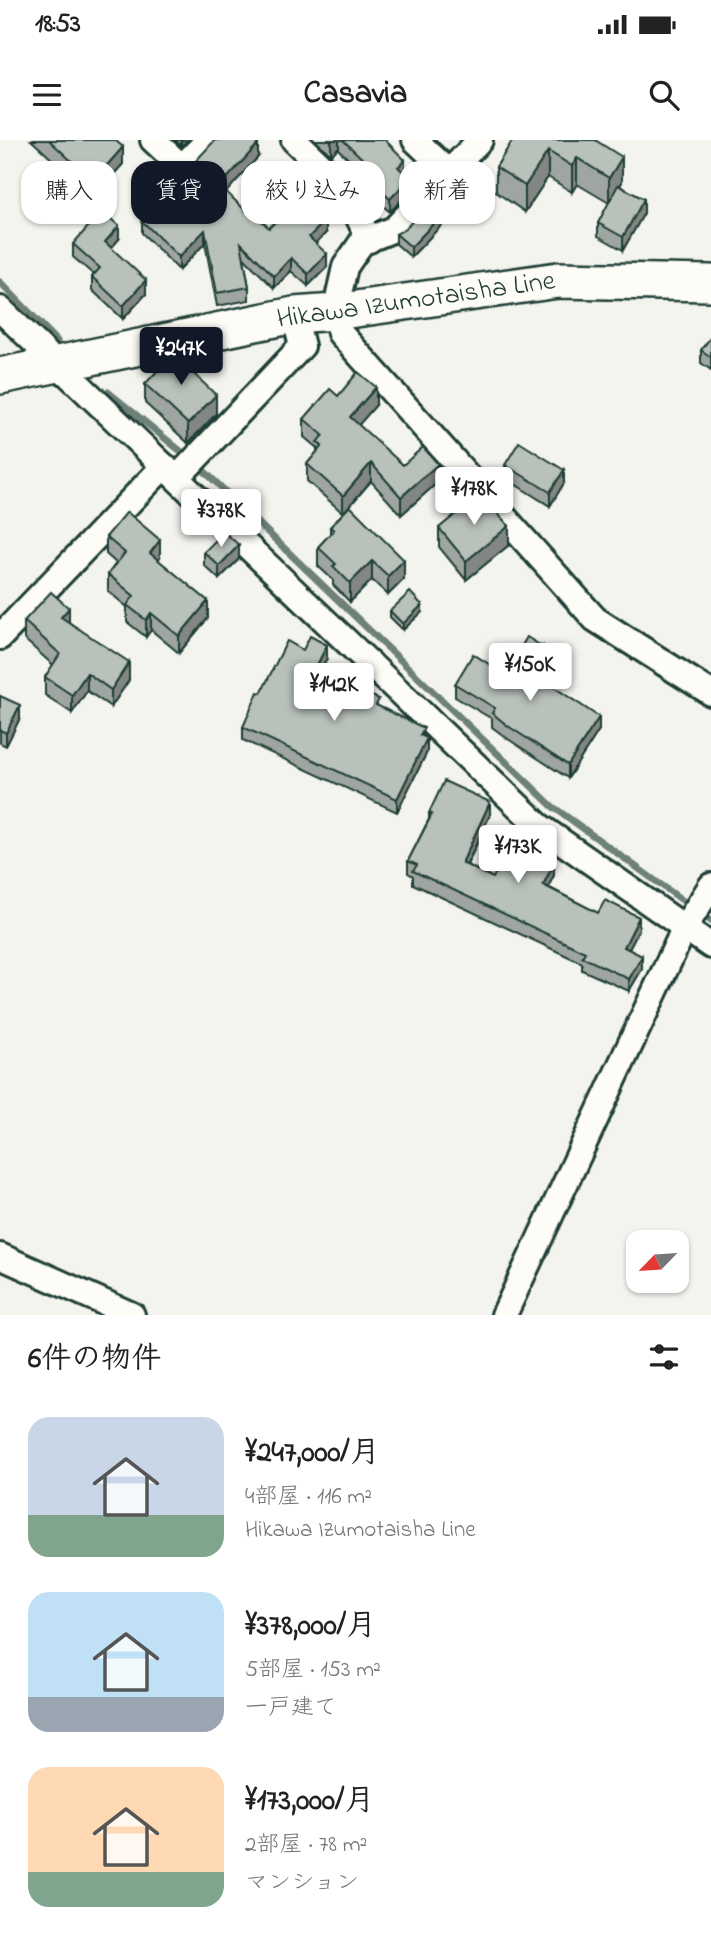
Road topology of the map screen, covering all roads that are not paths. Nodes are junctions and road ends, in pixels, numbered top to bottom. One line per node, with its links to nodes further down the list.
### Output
1 (153, 140): 2 (street)
2 (208, 140)
3 (294, 140): 9 (street)
4 (415, 140): 6 (street)
5 (480, 140): 7 (street)
6 (437, 161)
7 (461, 161)
8 (399, 224): 9 (street)
9 (369, 240): 12 (street)
10 (711, 284): 12 (main road, Hikawa Izumotaisha Line)
11 (0, 309): 14 (street)
12 (335, 312): 13 (main road, Hikawa Izumotaisha Line); 18 (street)
13 (294, 315): 14 (main road, Hikawa Izumotaisha Line); 16 (street)
14 (59, 365): 15 (main road, Hikawa Izumotaisha Line); 16 (street)
15 (0, 376)
16 (171, 472): 17 (street); 20 (street)
17 (0, 637)
18 (711, 693)
19 (711, 886): 20 (street)
20 (685, 927): 21 (street); 24 (street)
21 (711, 946)
22 (0, 1255): 23 (street)
23 (132, 1315)
24 (504, 1315)

